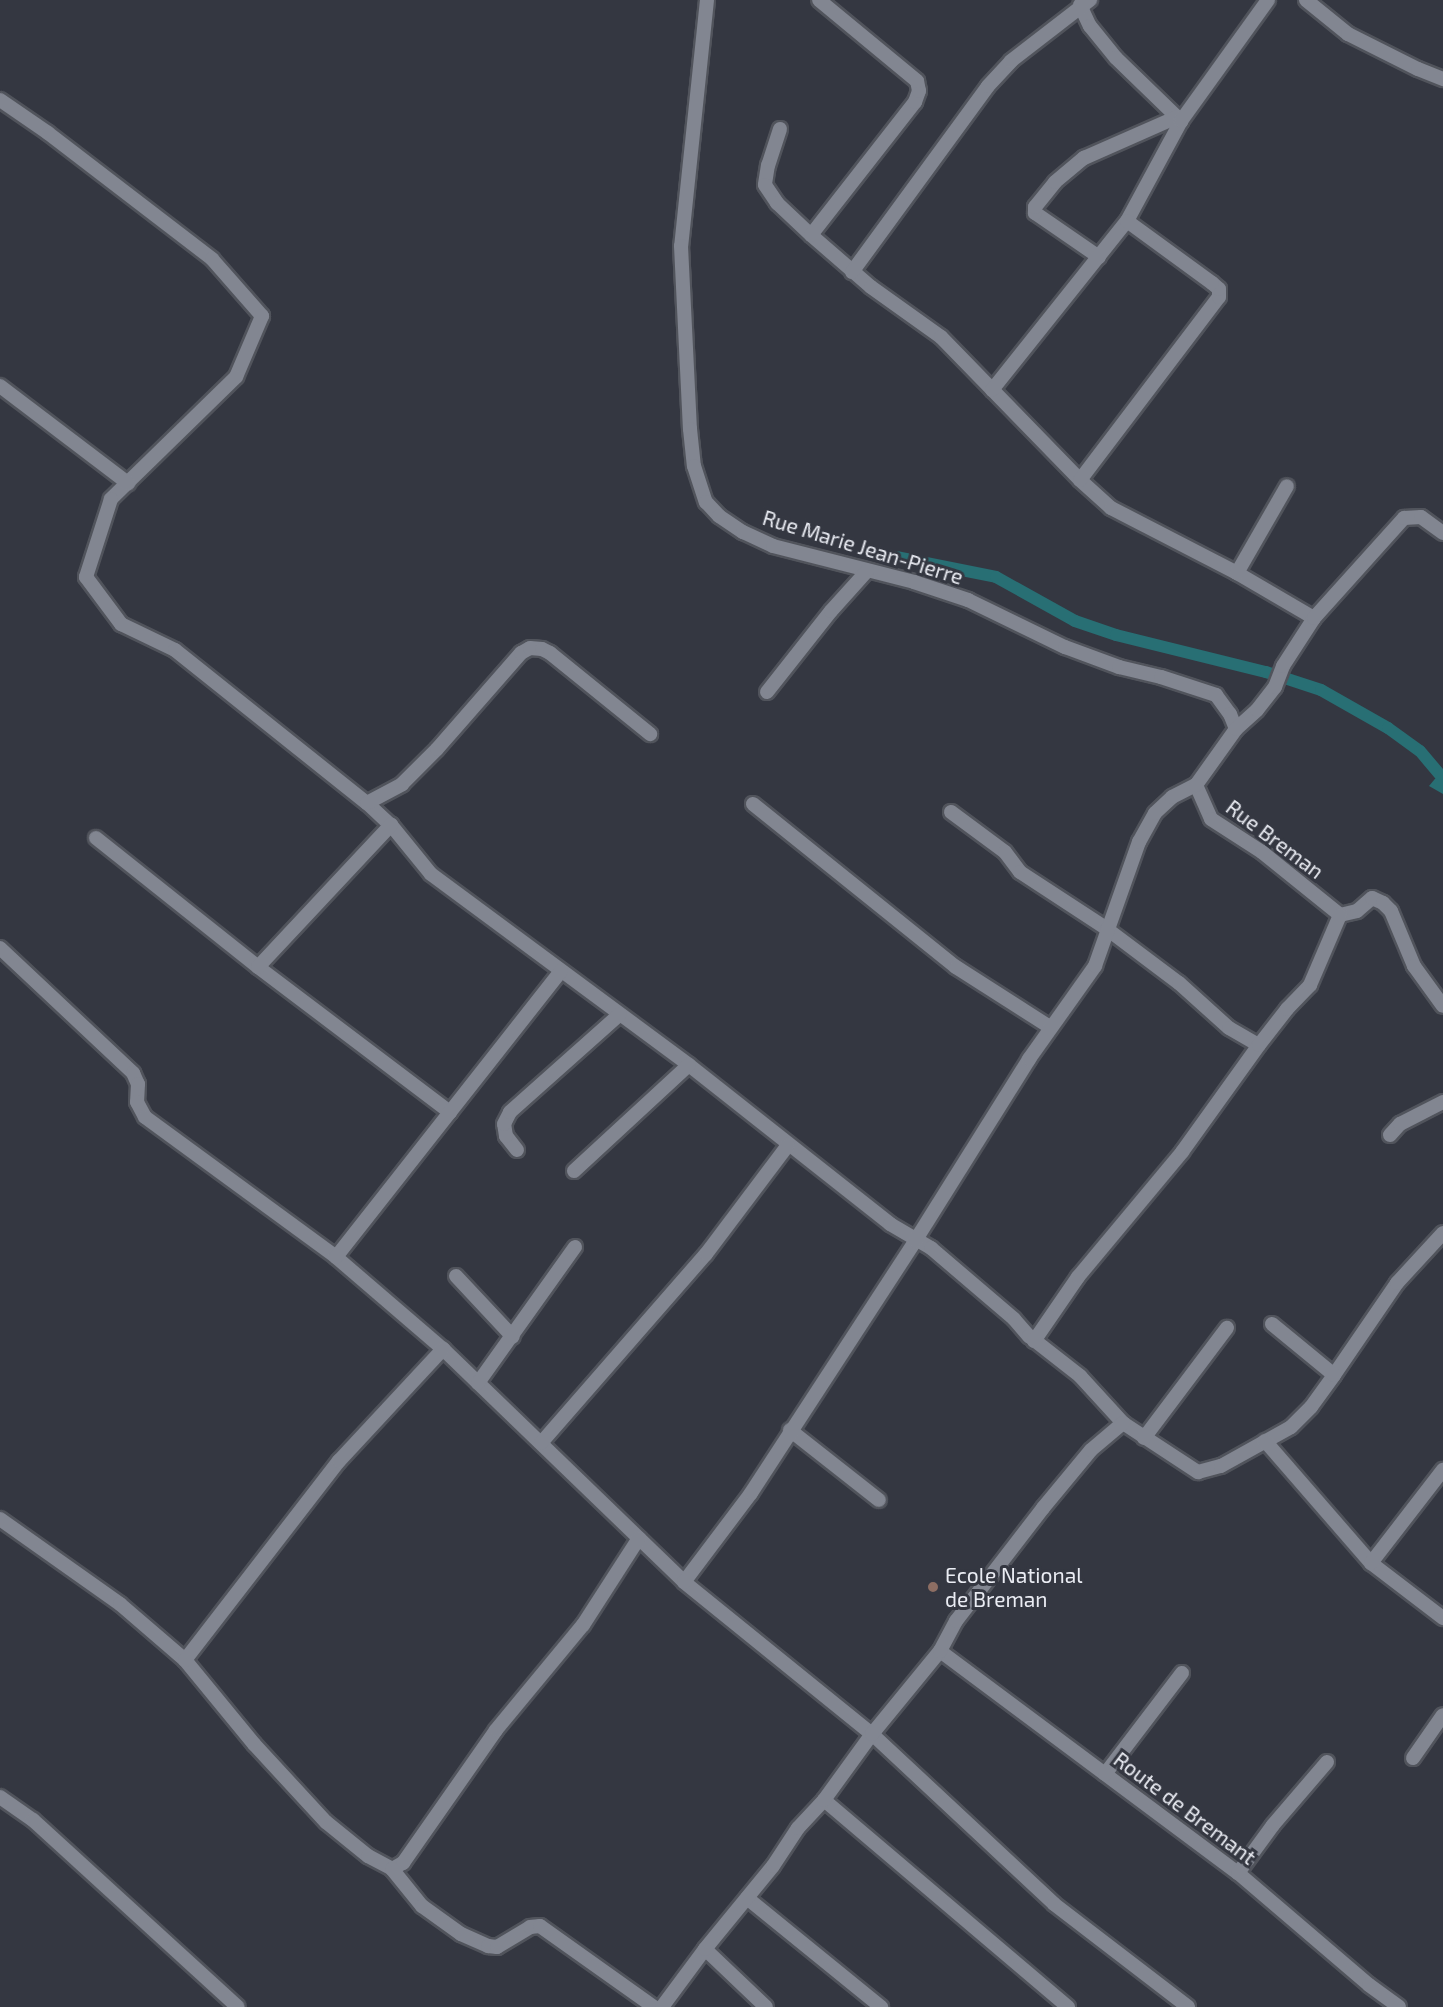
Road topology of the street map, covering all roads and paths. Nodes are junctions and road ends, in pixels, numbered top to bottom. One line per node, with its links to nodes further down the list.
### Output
1 (707, 0): 20 (street, Rue Marie Jean-Pierre)
2 (819, 0): 11 (street)
3 (1268, 0): 8 (street)
4 (1311, 2): 6 (street)
5 (1085, 3): 8 (street); 13 (street)
6 (1443, 79)
7 (0, 100): 17 (street)
8 (1179, 119): 10 (street); 12 (street)
9 (780, 129): 11 (street)
10 (1127, 221): 12 (street); 16 (street)
11 (811, 235): 13 (street)
12 (1100, 257): 15 (street)
13 (852, 272): 15 (street)
14 (0, 386): 17 (street)
15 (992, 390): 16 (street)
16 (1080, 480): 21 (street)
17 (128, 483): 27 (street)
18 (1287, 486): 21 (street)
19 (1443, 533): 22 (street)
20 (867, 571): 23 (street); 24 (street, Rue Marie Jean-Pierre)
21 (1237, 573): 22 (street)
22 (1314, 618): 24 (street)
23 (767, 692)
24 (1236, 729): 26 (street)
25 (650, 734): 27 (street)
26 (1196, 785): 32 (street, Rue Breman); 33 (street)
27 (367, 803): 30 (street)
28 (753, 804): 39 (street)
29 (951, 813): 33 (street)
30 (391, 825): 35 (street); 36 (street)
31 (96, 838): 35 (street)
32 (1340, 915): 37 (street); 40 (street)
33 (1107, 929): 39 (street); 40 (street)
34 (0, 948): 51 (street)
35 (258, 967): 43 (street)
36 (561, 971): 38 (street); 43 (street)
37 (1443, 1006)
38 (620, 1014): 41 (street); 46 (street)
39 (1050, 1027): 49 (street)
40 (1259, 1045): 56 (street)
41 (689, 1065): 45 (street); 47 (street)
42 (1443, 1102): 44 (street)
43 (450, 1112): 51 (street)
44 (1390, 1135)
45 (788, 1144): 49 (street); 64 (street)
46 (517, 1150)
47 (574, 1171)
48 (1443, 1233): 58 (street)
49 (915, 1240): 56 (street); 61 (street)
50 (575, 1247): 55 (street)
51 (336, 1257): 57 (street)
52 (456, 1276): 55 (street)
53 (1272, 1324): 58 (street)
54 (1227, 1328): 62 (street)
55 (513, 1337): 59 (street)
56 (1034, 1341): 60 (street)
57 (443, 1349): 59 (street); 73 (street)
58 (1334, 1376): 63 (street)
59 (478, 1383): 64 (street)
60 (1123, 1423): 62 (street); 72 (street)
61 (790, 1430): 66 (street); 70 (street)
62 (1144, 1438): 63 (street)
63 (1265, 1441): 69 (street)
64 (541, 1443): 68 (street)
65 (1443, 1470): 69 (street)
66 (879, 1500)
67 (0, 1518): 73 (street)
68 (639, 1538): 70 (street); 82 (street)
69 (1371, 1563): 71 (street)
70 (684, 1582): 76 (street)
71 (1443, 1618)
72 (940, 1651): 76 (street); 79 (street, Route de Bremant)
73 (185, 1660): 82 (street)
74 (1182, 1673): 79 (street)
75 (1443, 1715): 77 (street)
76 (872, 1734): 81 (street); 92 (street)
77 (1413, 1758)
78 (1327, 1761): 83 (street)
79 (1105, 1774): 83 (street, Route de Bremant)
80 (0, 1797): 86 (street)
81 (824, 1800): 84 (street); 91 (street)
82 (392, 1869): 87 (street)
83 (1238, 1873): 93 (street, Route de Bremant)
84 (747, 1898): 85 (street); 90 (street)
85 (705, 1949): 88 (street); 89 (street)
86 (238, 2007)
87 (654, 2007)
88 (662, 2007)
89 (766, 2007)
90 (881, 2007)
91 (1068, 2007)
92 (1188, 2007)
93 (1399, 2007)

